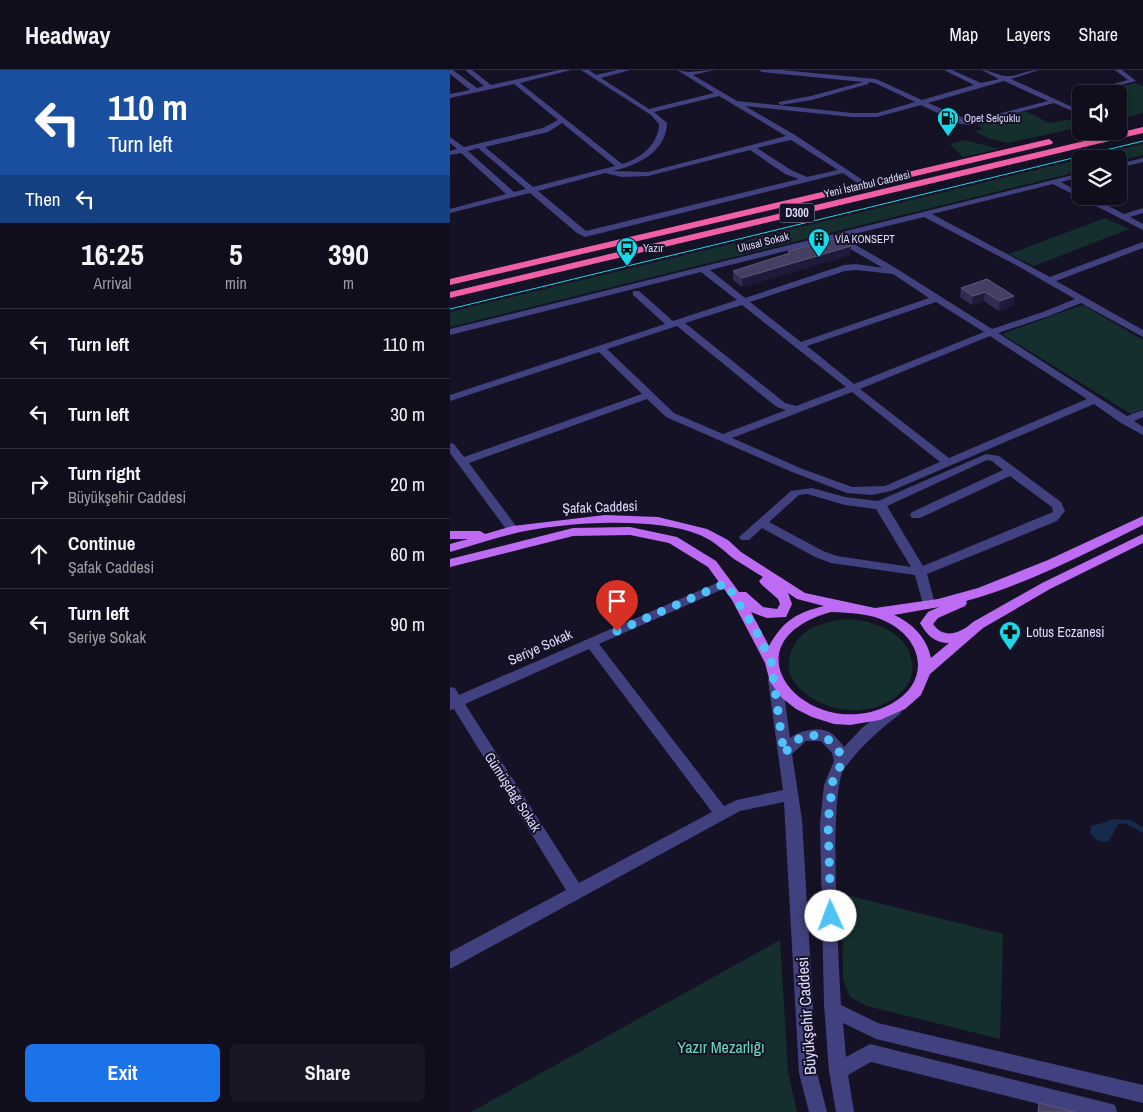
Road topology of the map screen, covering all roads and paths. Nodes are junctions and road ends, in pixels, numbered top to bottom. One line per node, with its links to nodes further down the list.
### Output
1 (468, 70): 24 (street)
2 (568, 70): 21 (street)
3 (584, 70): 17 (street)
4 (627, 70): 17 (street)
5 (711, 70): 14 (street)
6 (762, 70): 15 (street)
7 (847, 70): 18 (street)
8 (947, 70): 22 (street)
9 (985, 70): 19 (street)
10 (999, 70): 16 (street)
11 (1036, 70): 16 (street)
12 (1118, 70): 23 (street)
13 (450, 71): 25 (street)
14 (684, 72): 26 (street)
15 (821, 73): 18 (street)
16 (1013, 76): 19 (street); 31 (street)
17 (596, 77): 34 (street)
18 (842, 78): 20 (street)
19 (1004, 79): 22 (street); 28 (street)
20 (876, 81): 29 (street); 32 (street)
21 (514, 82): 24 (street); 35 (street)
22 (979, 85): 29 (street)
23 (1117, 85)
24 (489, 87): 25 (street)
25 (475, 90): 27 (street)
26 (721, 94): 30 (street); 34 (street)
27 (450, 96)
28 (1056, 101): 29 (street); 33 (street)
29 (924, 102): 32 (street)
30 (736, 103): 32 (street); 39 (street)
31 (1072, 103)
32 (764, 106)
33 (1072, 109)
34 (648, 111): 48 (street)
35 (563, 119): 42 (street); 48 (street)
36 (1143, 120): 37 (highway)
37 (1127, 123)
38 (1143, 130): 71 (highway, Yeni İstanbul Caddesi / D300)
39 (792, 137): 43 (street); 49 (street)
40 (1072, 137): 54 (highway, Yeni İstanbul Caddesi / D300)
41 (450, 139): 44 (street)
42 (480, 146): 44 (street); 55 (street)
43 (750, 147): 50 (street); 52 (street)
44 (463, 150): 45 (street); 57 (street)
45 (450, 153)
46 (1143, 160): 47 (street)
47 (1127, 164)
48 (621, 167): 50 (street)
49 (843, 171): 52 (street); 54 (street)
50 (604, 172): 55 (street)
51 (1072, 178): 53 (street, Ulusal Sokak)
52 (807, 180): 55 (street)
53 (1054, 182): 56 (street); 61 (street, Ulusal Sokak)
54 (866, 185): 69 (highway, Yeni İstanbul Caddesi / D300)
55 (532, 191): 57 (street)
56 (1072, 191)
57 (513, 196): 60 (street)
58 (1099, 205): 62 (street)
59 (1143, 210): 62 (street)
60 (450, 211)
61 (925, 214): 64 (street, Ulusal Sokak); 68 (street)
62 (1123, 217): 63 (street)
63 (1143, 227)
64 (834, 236): 66 (street, Ulusal Sokak); 67 (street)
65 (1143, 245): 68 (street)
66 (702, 269): 74 (street); 76 (street, Ulusal Sokak)
67 (895, 272): 72 (street); 74 (street)
68 (1050, 280): 73 (street)
69 (450, 282)
70 (636, 293): 75 (street)
71 (450, 295)
72 (937, 298): 77 (street); 79 (street)
73 (1082, 299): 77 (street); 78 (street)
74 (745, 301): 75 (street); 79 (street)
75 (676, 324): 80 (street); 85 (street)
76 (450, 332)
77 (991, 332): 81 (street); 84 (street)
78 (1143, 334)
79 (798, 346): 81 (street)
80 (601, 349): 82 (street); 83 (street)
81 (853, 388): 85 (street); 92 (street)
82 (452, 394)
83 (649, 395): 89 (street); 91 (street)
84 (1094, 400): 87 (street); 92 (street)
85 (797, 410): 89 (street)
86 (1143, 412): 87 (street)
87 (1125, 421): 88 (street)
88 (1143, 432)
89 (722, 438): 94 (street)
90 (450, 446): 91 (street)
91 (462, 462): 99 (street)
92 (948, 462): 94 (street)
93 (1011, 471): 95 (street); 96 (street); 107 (street)
94 (872, 491): 95 (street)
95 (880, 505): 98 (street); 107 (street)
96 (916, 516)
97 (1143, 520): 109 (main road)
98 (762, 523): 102 (street); 107 (street)
99 (513, 530): 101 (main road, Şafak Caddesi); 105 (main road, Şafak Caddesi)
100 (450, 535): 101 (main road)
101 (495, 535): 104 (main road, Şafak Caddesi)
102 (745, 537)
103 (1143, 538): 113 (main road)
104 (450, 548)
105 (740, 557): 108 (main road); 111 (main road, Şafak Caddesi)
106 (450, 563): 108 (main road, Şafak Caddesi)
107 (920, 572): 110 (street)
108 (726, 583): 114 (street, Seriye Sokak); 115 (main road, Şafak Caddesi)
109 (996, 587): 110 (main road); 113 (main road)
110 (929, 604): 112 (main road)
111 (852, 608): 112 (main road); 115 (main road)
112 (878, 612): 116 (main road)
113 (978, 625): 116 (main road)
114 (591, 642): 118 (street, Seriye Sokak); 123 (street)
115 (771, 661): 117 (main road)
116 (924, 672): 119 (main road)
117 (776, 680): 119 (main road); 120 (street, Büyükşehir Caddesi)
118 (452, 700): 124 (street, Gümüşdağ Sokak)
119 (894, 710): 121 (street, Büyükşehir Caddesi)
120 (784, 754): 121 (street); 122 (street, Büyükşehir Caddesi)
121 (842, 763): 126 (street, Büyükşehir Caddesi)
122 (791, 794): 123 (street); 131 (street, Büyükşehir Caddesi)
123 (722, 814): 124 (street)
124 (576, 892): 125 (street)
125 (450, 961)
126 (834, 1010): 127 (street); 129 (street, Büyükşehir Caddesi)
127 (876, 1031): 128 (street); 130 (street)
128 (870, 1054): 129 (street); 133 (street)
129 (838, 1071): 132 (street, Büyükşehir Caddesi)
130 (1143, 1094)
131 (818, 1112)
132 (845, 1112)
133 (1108, 1112)

